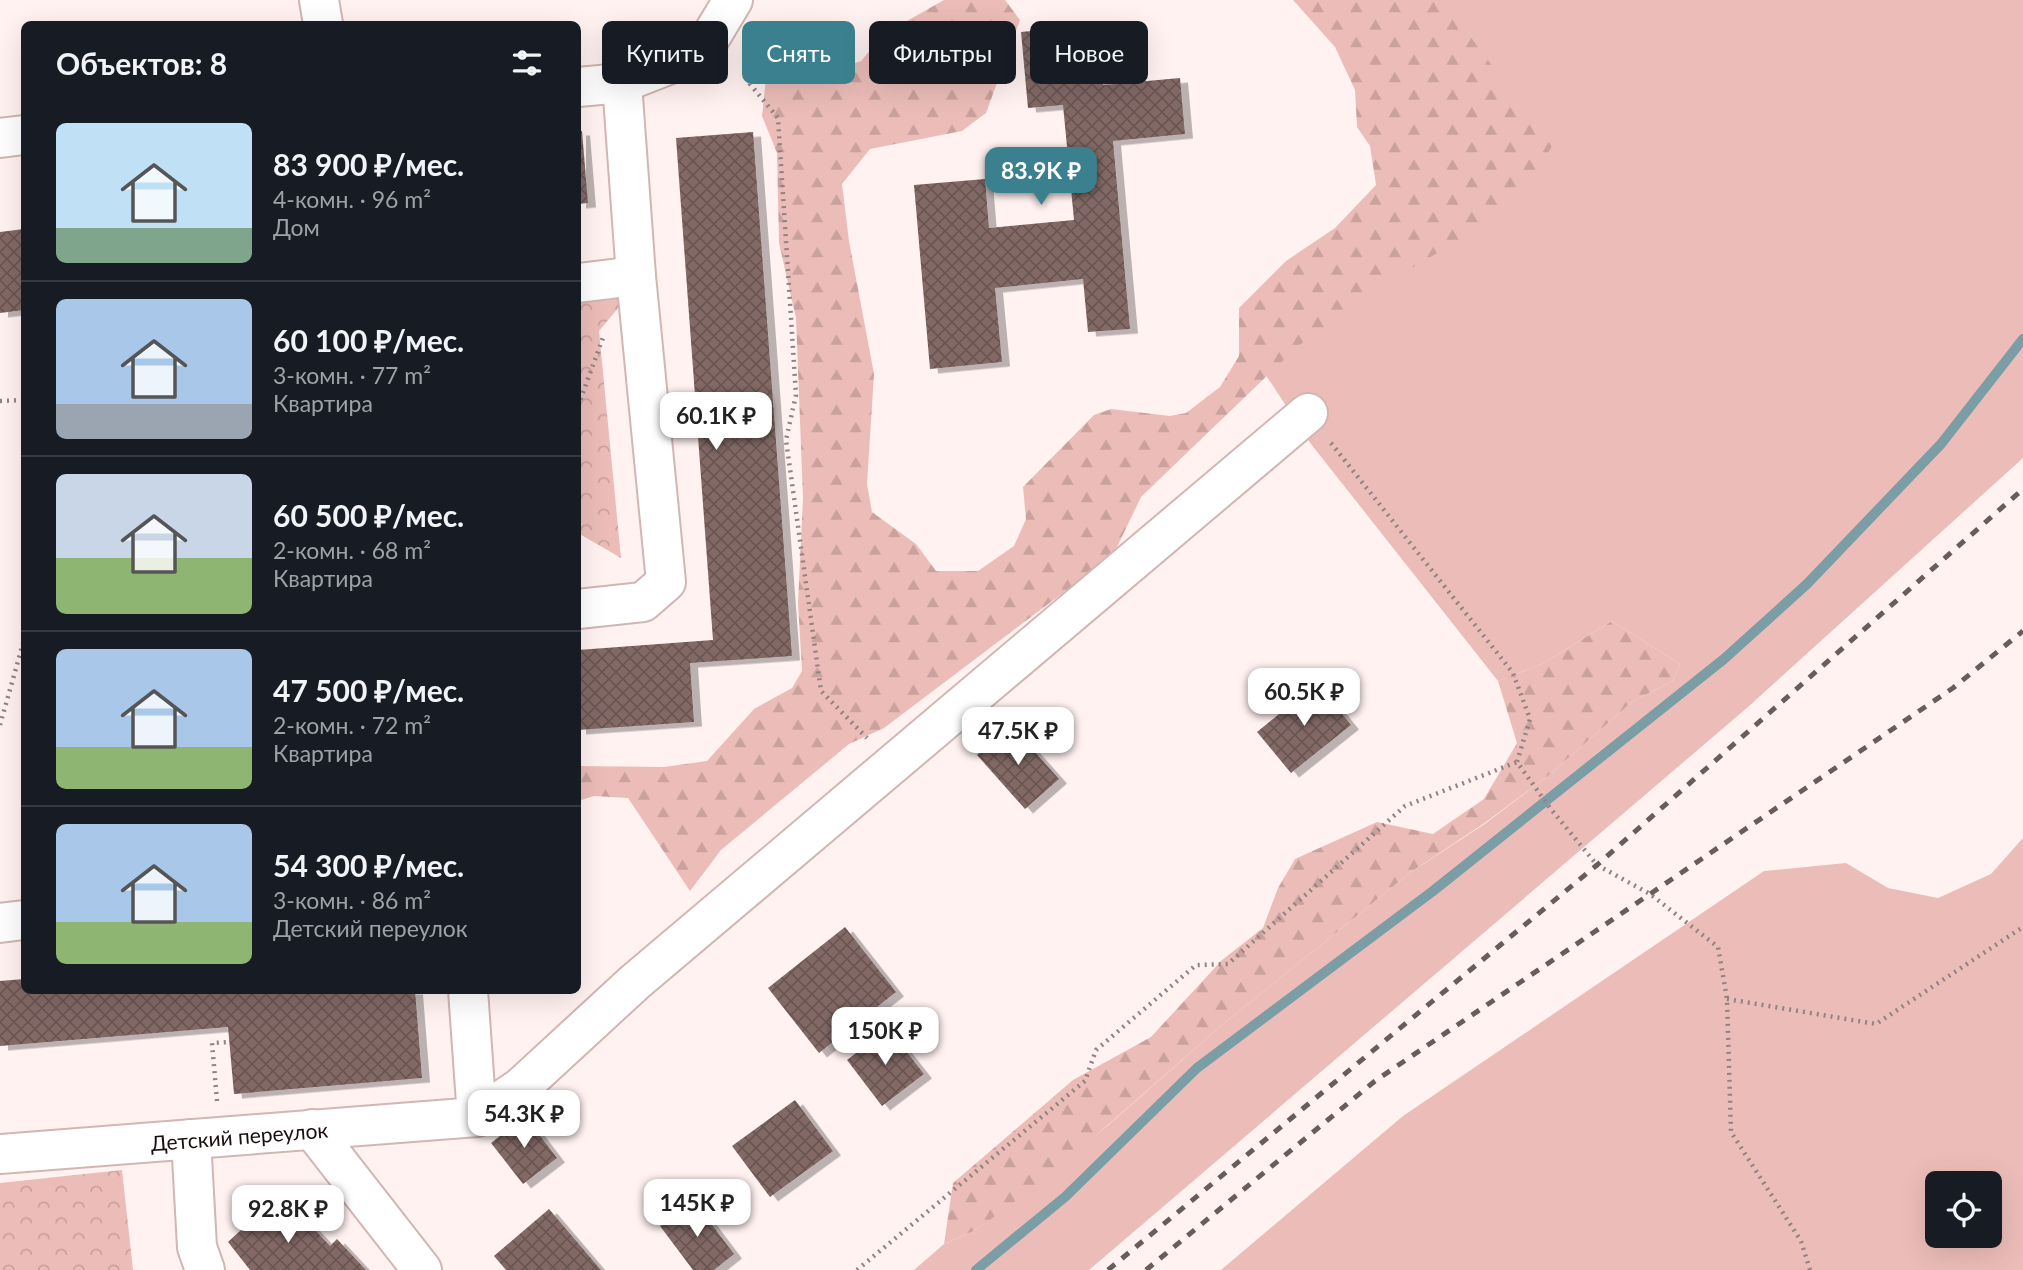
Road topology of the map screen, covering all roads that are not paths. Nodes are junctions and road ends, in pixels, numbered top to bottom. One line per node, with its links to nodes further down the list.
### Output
1 (319, 0): 3 (street)
2 (733, 0): 4 (street)
3 (322, 21)
4 (720, 21)
5 (611, 84): 7 (street)
6 (622, 84): 11 (street)
7 (581, 87)
8 (21, 135): 9 (street)
9 (0, 138)
10 (581, 283): 11 (street)
11 (637, 290): 13 (street)
12 (1308, 413): 17 (street)
13 (581, 609)
14 (21, 920): 15 (street)
15 (0, 923)
16 (468, 994): 17 (street)
17 (477, 1117): 18 (street, Детский переулок)
18 (312, 1129): 19 (street, Детский переулок); 22 (street)
19 (206, 1138): 20 (street, Детский переулок); 21 (street)
20 (0, 1154)
21 (205, 1270)
22 (422, 1270)

